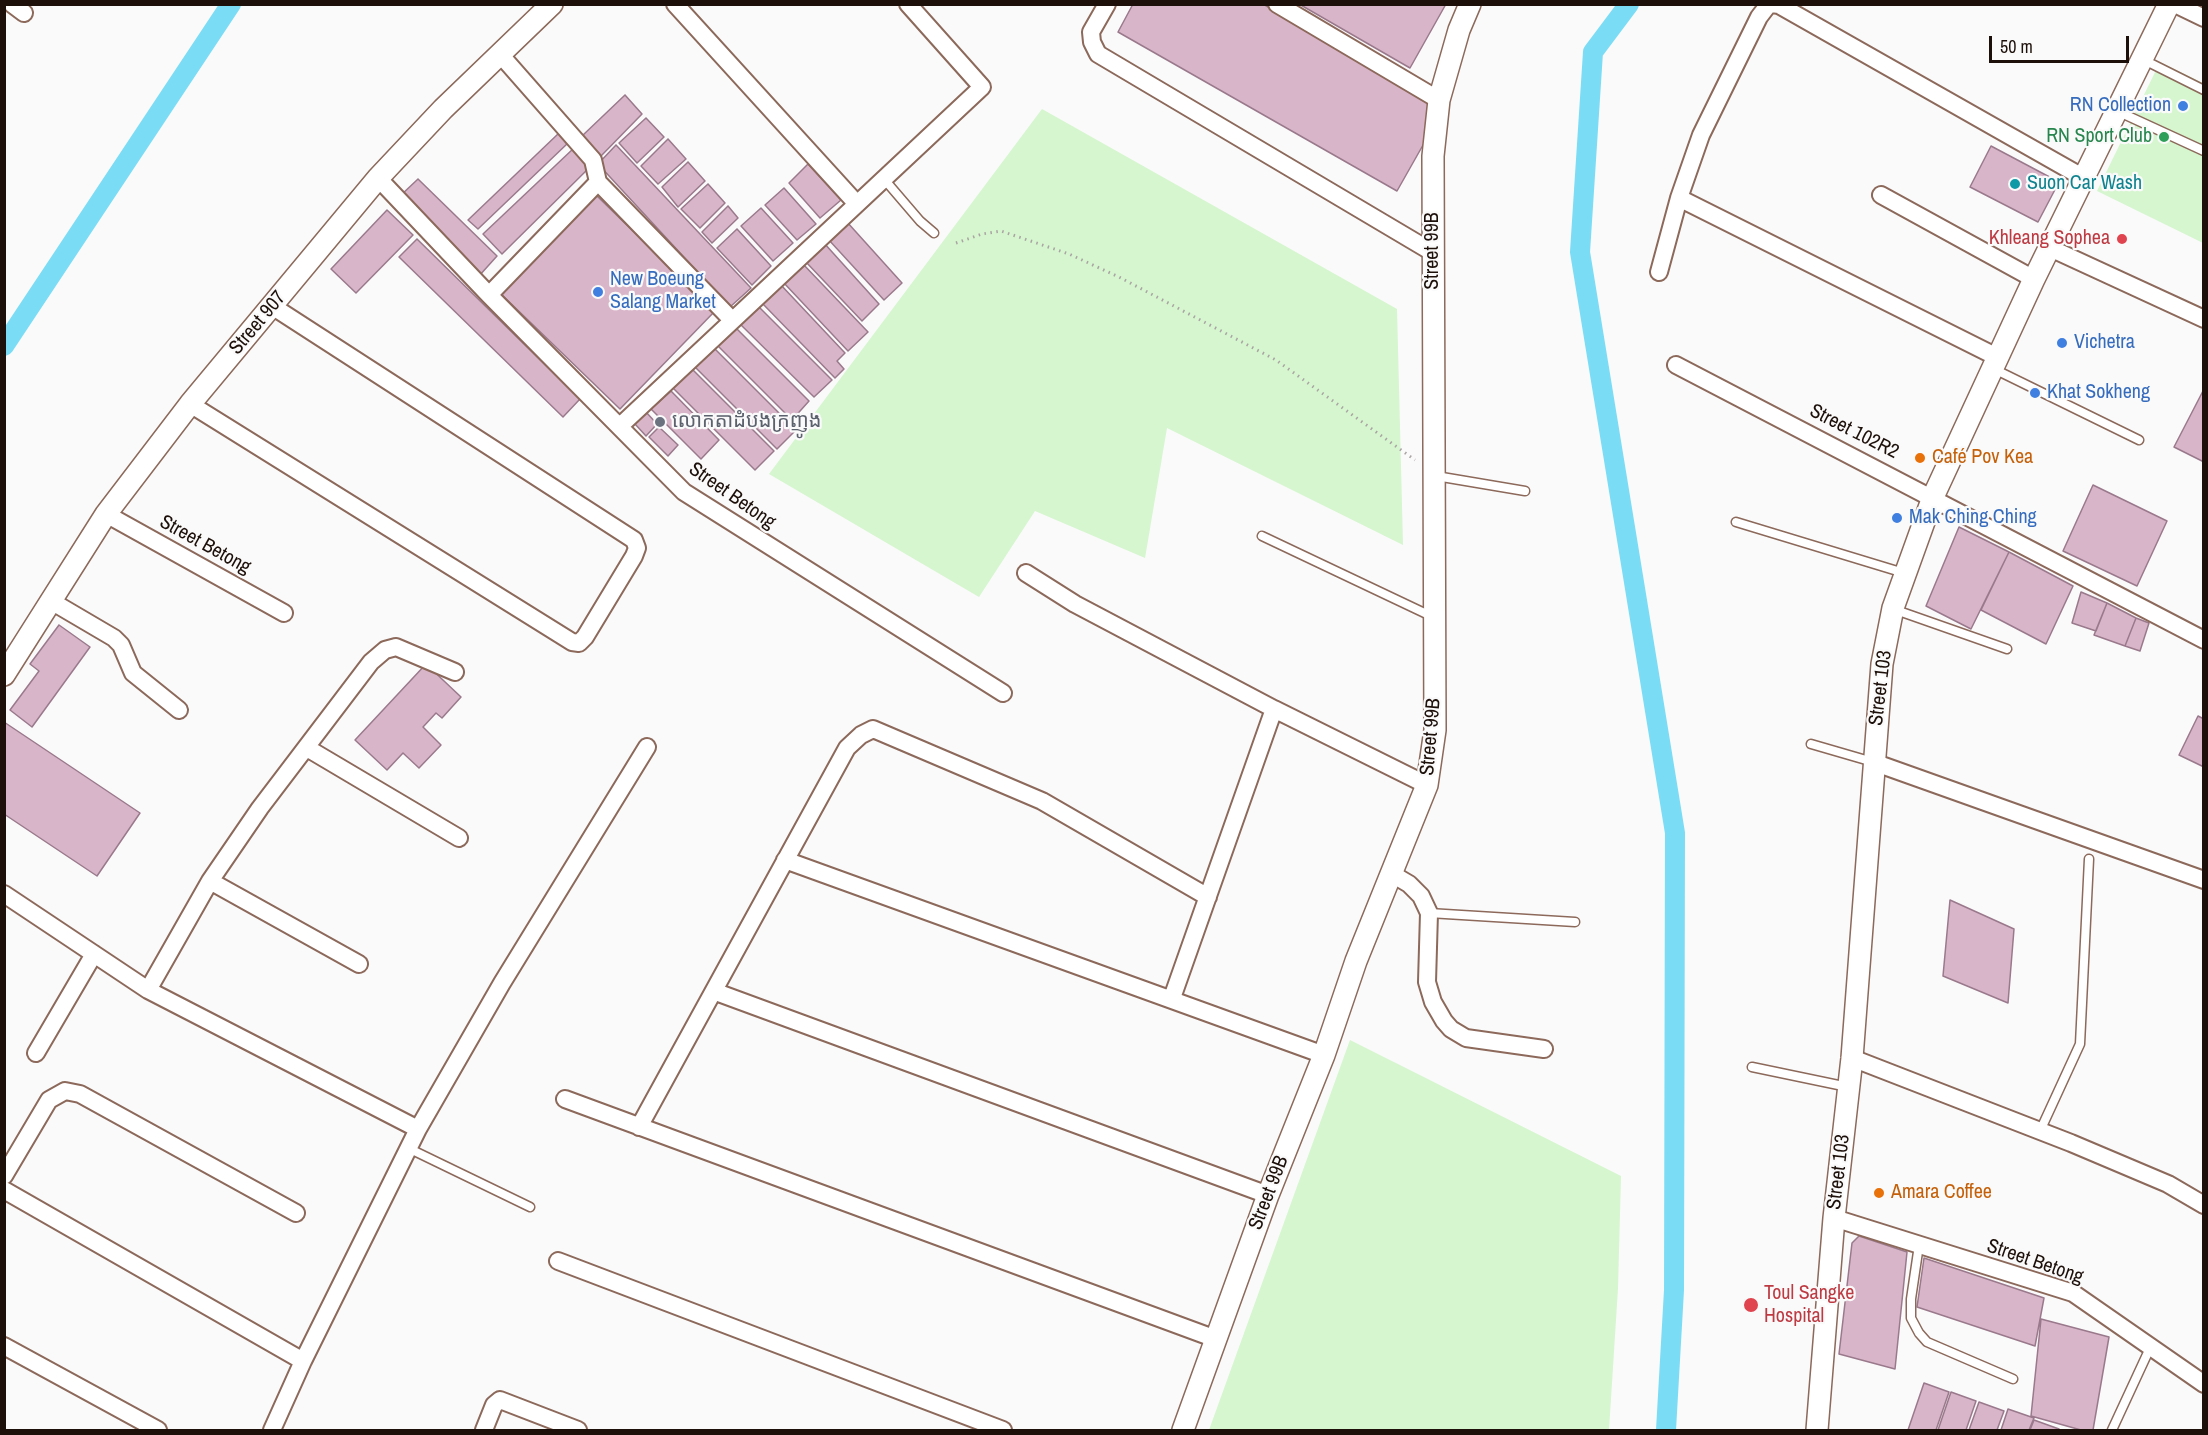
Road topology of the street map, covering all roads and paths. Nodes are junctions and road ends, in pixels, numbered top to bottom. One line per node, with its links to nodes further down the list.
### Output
1 (552, 4): 11 (street, Street 907)
2 (675, 4): 23 (street)
3 (908, 4): 19 (street)
4 (1107, 4): 27 (street)
5 (1277, 4): 14 (street)
6 (1470, 4): 14 (street, Street 99B)
7 (1771, 4): 18 (street); 22 (street)
8 (2169, 4): 12 (street, Street 103)
9 (2175, 4): 10 (street)
10 (2204, 18)
11 (499, 53): 17 (street, Street 907); 20 (street)
12 (2142, 59): 13 (lane); 15 (street, Street 103)
13 (2204, 90)
14 (1439, 100): 27 (street, Street 99B)
15 (2117, 111): 16 (lane); 18 (street, Street 103)
16 (2204, 151)
17 (378, 178): 30 (street, Street Betong); 31 (street, Street 907)
18 (2084, 178): 26 (street, Street 103)
19 (884, 179): 23 (street); 24 (lane)
20 (598, 182): 30 (street); 33 (street)
21 (1881, 195): 29 (street)
22 (1679, 198): 28 (street); 34 (street)
23 (857, 204): 33 (street)
24 (934, 233)
25 (956, 243): 39 (path)
26 (2050, 248): 29 (street, Street 103); 32 (street)
27 (1432, 252): 39 (street, Street 99B)
28 (1659, 272)
29 (2034, 279): 34 (street, Street 103)
30 (489, 295): 37 (street, Street Betong)
31 (272, 306): 36 (street, Street 907); 36 (street)
32 (2204, 319)
33 (732, 320): 37 (street)
34 (1996, 364): 38 (lane); 41 (street, Street 103)
35 (1676, 365): 41 (street, Street 102R2)
36 (190, 404): 42 (street, Street 907)
37 (620, 426): 55 (street, Street Betong)
38 (2139, 440)
39 (1436, 476): 40 (lane); 50 (street, Street 99B)
40 (1525, 491)
41 (1933, 497): 46 (street, Street 103); 51 (street, Street 102R2)
42 (106, 514): 47 (street, Street 907); 49 (street, Street Betong)
43 (1736, 522): 46 (lane)
44 (1262, 536): 50 (lane)
45 (1026, 573): 56 (street)
46 (1904, 573): 48 (street, Street 103)
47 (51, 601): 54 (street, Street 907); 57 (street)
48 (1893, 608): 52 (lane); 61 (street, Street 103)
49 (284, 613)
50 (1436, 618): 62 (street, Street 99B)
51 (2204, 640)
52 (2007, 649)
53 (455, 672): 60 (street)
54 (4, 675)
55 (1003, 693)
56 (1274, 709): 62 (street); 70 (street)
57 (179, 710)
58 (1812, 744): 61 (lane)
59 (647, 747): 86 (street)
60 (307, 748): 63 (street); 68 (street)
61 (1873, 762): 67 (street); 81 (street, Street 103)
62 (1427, 785): 66 (street, Street 99B)
63 (459, 838)
64 (2089, 859): 87 (lane)
65 (785, 860): 70 (street); 76 (street); 77 (street)
66 (1392, 874): 71 (street); 80 (street, Street 99B)
67 (2204, 880)
68 (210, 881): 74 (street); 75 (street)
69 (4, 894): 73 (street)
70 (1208, 897): 77 (street)
71 (1429, 913): 72 (lane); 78 (street)
72 (1575, 922)
73 (94, 954): 75 (street); 79 (street)
74 (359, 964)
75 (148, 990): 86 (street)
76 (716, 992): 85 (street); 91 (street)
77 (1172, 998): 80 (street)
78 (1544, 1049)
79 (36, 1053)
80 (1324, 1055): 91 (street, Street 99B)
81 (1852, 1058): 83 (street, Street 103); 87 (street)
82 (1752, 1067): 83 (lane)
83 (1849, 1088): 95 (street, Street 103)
84 (565, 1099): 85 (street)
85 (639, 1127): 98 (street)
86 (418, 1129): 88 (street)
87 (2040, 1131): 92 (street)
88 (408, 1148): 93 (lane); 101 (street)
89 (4, 1176): 94 (street)
90 (4, 1190): 101 (street)
91 (1268, 1195): 98 (street, Street 99B)
92 (2204, 1205)
93 (530, 1207)
94 (296, 1213)
95 (1834, 1218): 96 (street, Street Betong); 110 (street, Street 103)
96 (1919, 1245): 100 (street, Street Betong); 102 (lane)
97 (558, 1261): 108 (street)
98 (1216, 1339): 109 (street, Street 99B)
99 (4, 1346): 104 (street)
100 (2150, 1348): 103 (street, Street Betong); 111 (lane)
101 (303, 1361): 105 (street)
102 (2013, 1379)
103 (2204, 1384)
104 (158, 1431)
105 (272, 1431)
106 (484, 1431): 107 (street)
107 (578, 1431)
108 (1003, 1431)
109 (1183, 1431)
110 (1817, 1431)
111 (2112, 1431)

